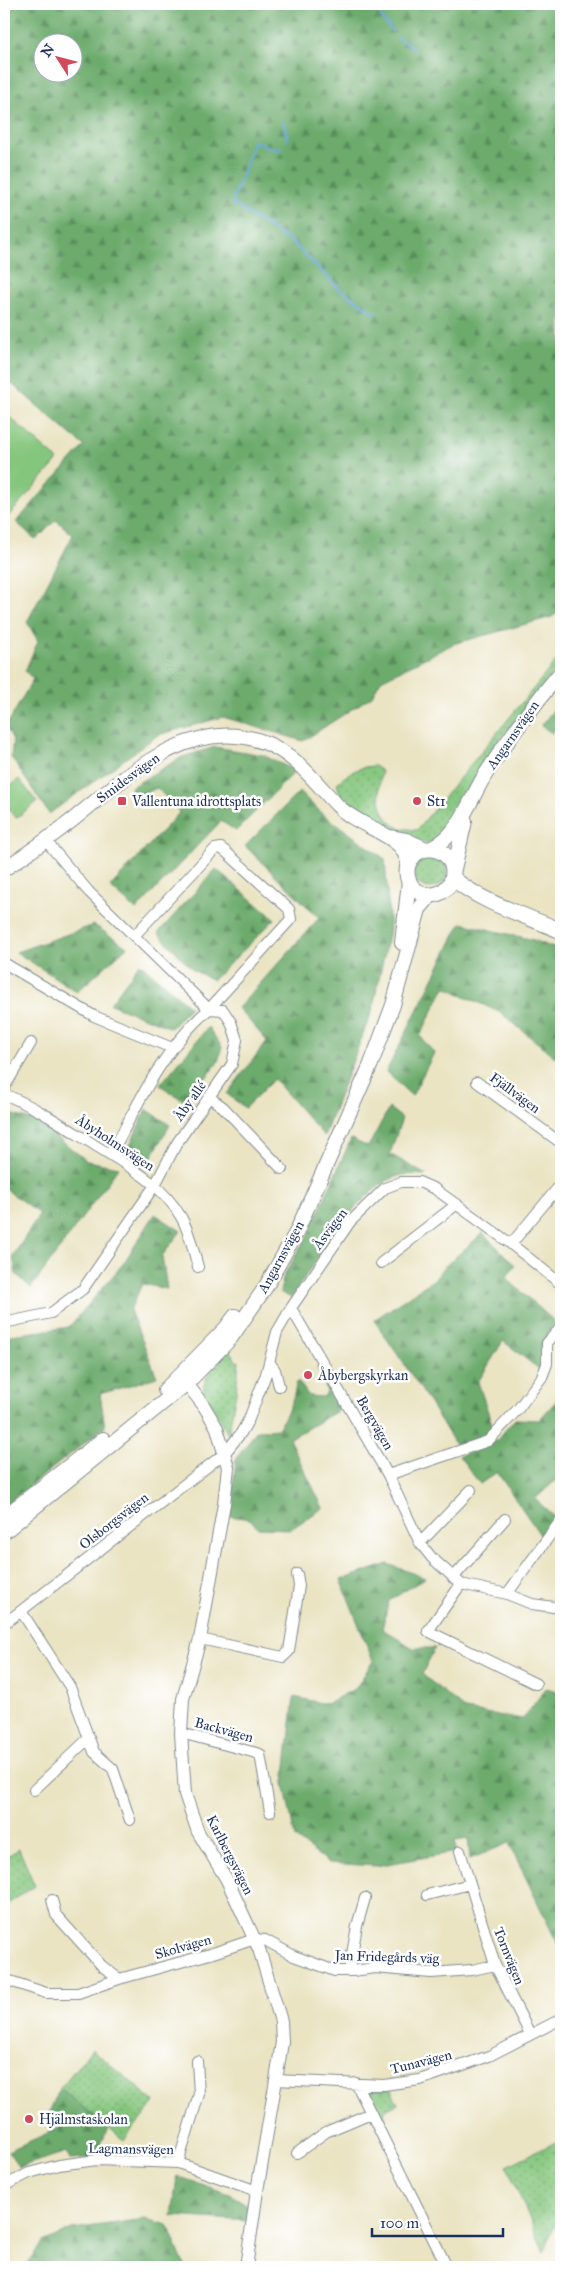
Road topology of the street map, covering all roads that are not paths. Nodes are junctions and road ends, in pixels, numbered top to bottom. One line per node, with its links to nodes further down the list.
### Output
1 (561, 672): 2 (main road, Angarnsvägen)
2 (471, 802): 5 (main road, Angarnsvägen); 8 (main road, Angarnsvägen)
3 (386, 837): 4 (main road, Smidesvägen); 5 (main road, Smidesvägen); 6 (main road, Smidesvägen)
4 (46, 840): 7 (main road, Smidesvägen); 13 (street)
5 (429, 849): 6 (main road); 8 (main road)
6 (408, 863): 9 (main road)
7 (4, 868)
8 (454, 874): 10 (main road); 11 (main road)
9 (409, 882): 10 (main road); 36 (main road, Angarnsvägen)
10 (433, 895): 11 (main road); 36 (main road, Angarnsvägen)
11 (494, 903): 12 (main road)
12 (561, 932)
13 (134, 936): 15 (street); 15 (street)
14 (4, 963): 17 (street)
15 (209, 1009): 17 (street); 21 (street, Åby allé)
16 (31, 1043): 19 (street)
17 (172, 1048): 23 (street)
18 (477, 1082): 22 (street, Fjällvägen)
19 (4, 1088)
20 (4, 1094): 23 (street, Åbyholmsvägen)
21 (209, 1097): 24 (street); 26 (street, Åby allé)
22 (561, 1143)
23 (111, 1155): 26 (street, Åbyholmsvägen)
24 (282, 1169)
25 (561, 1184): 28 (street)
26 (155, 1186): 30 (street, Åbyholmsvägen); 33 (street, Åby allé)
27 (458, 1204): 28 (street, Åsvägen); 29 (street); 32 (street, Åsvägen)
28 (511, 1244): 31 (street, Åsvägen)
29 (381, 1263)
30 (198, 1267)
31 (561, 1284)
32 (291, 1308): 35 (street, Åsvägen); 39 (street, Bergvägen)
33 (4, 1323)
34 (561, 1327): 39 (street)
35 (269, 1362): 37 (street); 38 (street, Åsvägen)
36 (184, 1379): 38 (street, Karlbergsvägen); 41 (main road, Angarnsvägen); 44 (main road, Angarnsvägen)
37 (279, 1386)
38 (225, 1453): 50 (street, Olsborgsvägen); 52 (street, Karlbergsvägen)
39 (388, 1475): 45 (street, Bergvägen)
40 (471, 1490): 45 (street)
41 (4, 1518)
42 (505, 1518): 47 (street)
43 (561, 1520): 48 (street)
44 (4, 1532)
45 (420, 1543): 47 (street, Bergvägen)
46 (297, 1574): 52 (street)
47 (457, 1581): 48 (street); 53 (street)
48 (507, 1594): 49 (street)
49 (560, 1606)
50 (20, 1611): 51 (street, Olsborgsvägen); 55 (street)
51 (4, 1624)
52 (200, 1639): 54 (street, Karlbergsvägen)
53 (536, 1684)
54 (181, 1733): 57 (street, Backvägen); 64 (street, Karlbergsvägen)
55 (88, 1738): 56 (street); 58 (street)
56 (34, 1790)
57 (270, 1812)
58 (130, 1820)
59 (460, 1851): 60 (street, Tornvägen)
60 (470, 1884): 61 (street); 65 (street, Tornvägen)
61 (428, 1895)
62 (365, 1898): 66 (street)
63 (52, 1900): 68 (street)
64 (255, 1938): 66 (street, Jan Fridegårds väg); 68 (street, Skolvägen); 72 (street, Karlbergsvägen)
65 (495, 1966): 66 (street, Jan Fridegårds väg); 70 (street, Tornvägen)
66 (349, 1971)
67 (4, 1980): 68 (street, Skolvägen)
68 (119, 1980)
69 (561, 2019): 70 (street, Tunavägen)
70 (530, 2034): 73 (street, Tunavägen)
71 (197, 2061): 76 (street)
72 (276, 2080): 73 (street, Tunavägen); 78 (street, Karlbergsvägen)
73 (356, 2083): 74 (street)
74 (371, 2113): 75 (street); 80 (street)
75 (296, 2153)
76 (178, 2163): 77 (street, Lagmansvägen); 78 (street, Lagmansvägen)
77 (4, 2186)
78 (257, 2191): 79 (street, Karlbergsvägen)
79 (246, 2267)
80 (447, 2267)

